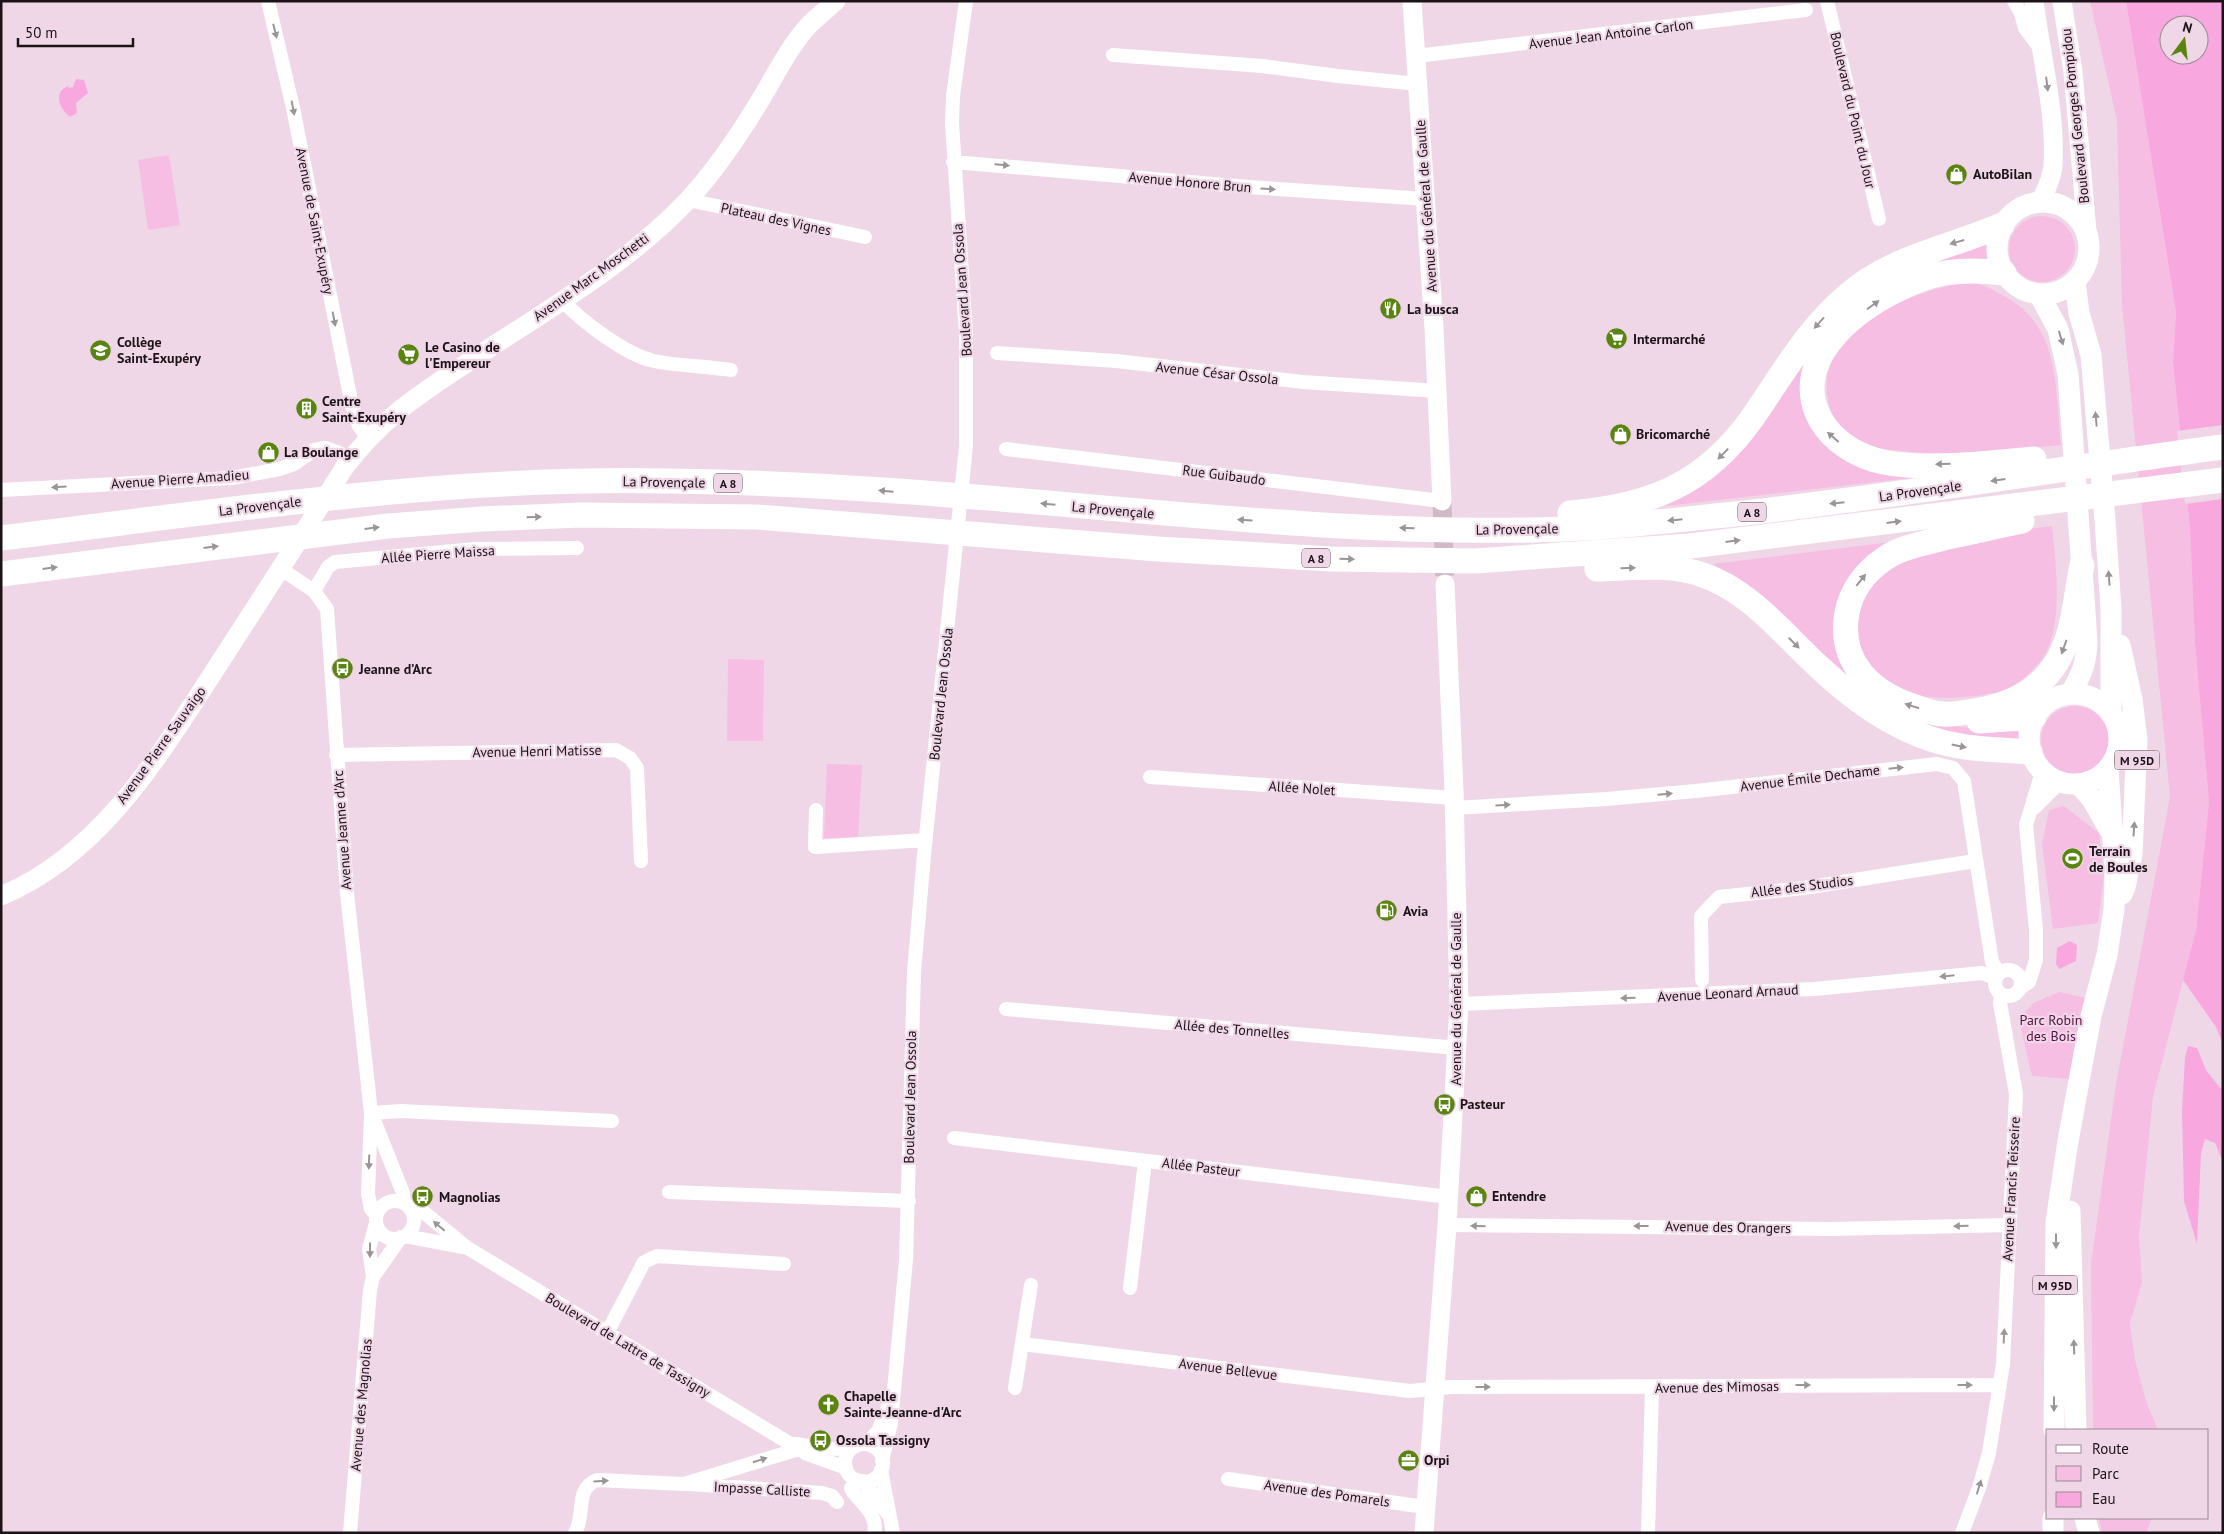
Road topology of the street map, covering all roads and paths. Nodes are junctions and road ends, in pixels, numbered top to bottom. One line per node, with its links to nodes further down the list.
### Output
1 (268, 1): 29 (street, Avenue de Saint-Exupéry, one-way to 29)
2 (836, 1): 16 (main road, Avenue Marc Moschetti)
3 (966, 1): 14 (street, Boulevard Jean Ossola)
4 (1412, 1): 12 (main road, Avenue du Général de Gaulle)
5 (1827, 1): 18 (street, Boulevard du Point du Jour)
6 (2014, 1): 10 (street)
7 (2034, 1): 10 (main road, Boulevard Georges Pompidou)
8 (2062, 1): 20 (main road, Boulevard Georges Pompidou)
9 (1806, 10): 12 (street, Avenue Jean Antoine Carlon)
10 (2043, 52): 17 (main road, Boulevard Georges Pompidou, one-way to 17)
11 (1113, 55): 13 (street)
12 (1416, 56): 13 (main road, Avenue du Général de Gaulle)
13 (1418, 84): 15 (main road, Avenue du Général de Gaulle)
14 (953, 162): 15 (street, Avenue Honore Brun, one-way to 15); 60 (street, Boulevard Jean Ossola)
15 (1426, 199): 28 (main road, Avenue du Général de Gaulle)
16 (688, 200): 21 (street, Plateau des Vignes); 25 (main road, Avenue Marc Moschetti)
17 (2040, 203): 19 (main road); 20 (main road)
18 (1879, 219)
19 (2002, 225): 22 (main road); 38 (highway, one-way to 38)
20 (2087, 232): 23 (main road)
21 (865, 237)
22 (2004, 273): 24 (main road); 33 (highway, one-way to 22)
23 (2075, 282): 24 (main road); 47 (main road, M 95D, one-way to 23)
24 (2039, 294): 43 (main road, one-way to 43)
25 (562, 300): 27 (street); 29 (main road, Avenue Marc Moschetti)
26 (996, 353): 28 (street, Avenue César Ossola)
27 (731, 370)
28 (1438, 391): 36 (main road, Avenue du Général de Gaulle)
29 (368, 438): 32 (main road, Avenue Marc Moschetti)
30 (2223, 447): 33 (highway)
31 (1006, 449): 36 (street, Rue Guibaudo)
32 (348, 463): 35 (street, Avenue Pierre Amadieu, one-way to 35); 42 (main road, Avenue Pierre Sauvaigo)
33 (2045, 466): 38 (highway, La Provençale / A 8, one-way to 38)
34 (2223, 480): 37 (highway, La Provençale / A 8)
35 (1, 490)
36 (1442, 501)
37 (2050, 510): 41 (highway, La Provençale / A 8, one-way to 37); 49 (highway, one-way to 37)
38 (1456, 530): 39 (highway, La Provençale / A 8, one-way to 39)
39 (1, 538)
40 (577, 548): 46 (street, Allée Pierre Maissa)
41 (1475, 561): 44 (highway, La Provençale / A 8, one-way to 41); 54 (highway, one-way to 54)
42 (284, 564): 46 (street, Avenue Jeanne d'Arc); 63 (main road, Avenue Pierre Sauvaigo)
43 (2082, 565): 48 (main road); 49 (highway, one-way to 49)
44 (1, 574)
45 (1446, 584): 56 (main road, Avenue du Général de Gaulle)
46 (314, 591): 52 (street, Avenue Jeanne d'Arc)
47 (2111, 609): 50 (main road, M 95D); 64 (main road, M 95D, one-way to 47)
48 (2070, 694): 50 (main road); 51 (main road)
49 (1944, 714): 51 (highway)
50 (2111, 714): 53 (main road)
51 (2034, 717): 54 (main road)
52 (336, 755): 61 (street, Avenue Henri Matisse); 74 (street, Avenue Jeanne d'Arc)
53 (2108, 769): 54 (main road); 59 (main road, M 95D)
54 (2053, 773): 58 (street); 58 (street); 59 (main road, M 95D)
55 (1150, 777): 56 (street, Allée Nolet)
56 (1455, 803): 62 (street, Avenue Émile Dechame, one-way to 62); 71 (main road, Avenue du Général de Gaulle)
57 (816, 810): 60 (street)
58 (2028, 817): 65 (street)
59 (2112, 833): 64 (main road, M 95D)
60 (926, 840): 81 (street, Boulevard Jean Ossola)
61 (641, 861)
62 (1975, 861): 67 (street, Avenue Émile Dechame); 68 (street, Allée des Studios)
63 (1, 896)
64 (2114, 909): 77 (main road, M 95D)
65 (2037, 944): 66 (street); 69 (street)
66 (2014, 971): 67 (street); 69 (street)
67 (1997, 975): 70 (street, Avenue Francis Teisseire); 71 (street, Avenue Leonard Arnaud, one-way to 71)
68 (1702, 980)
69 (2020, 988): 70 (street)
70 (2001, 994): 85 (street, Avenue Francis Teisseire)
71 (1459, 1004): 73 (main road, Avenue du Général de Gaulle)
72 (1006, 1009): 73 (street, Allée des Tonnelles)
73 (1458, 1048): 80 (main road, Avenue du Général de Gaulle)
74 (371, 1113): 75 (street); 82 (street, Avenue Jeanne d'Arc); 83 (street, Avenue Jeanne d'Arc, one-way to 83)
75 (612, 1121)
76 (954, 1138): 78 (street, Allée Pasteur)
77 (2068, 1141): 99 (main road, M 95D, one-way to 99); 100 (main road, M 95D, one-way to 77)
78 (1145, 1161): 80 (street, Allée Pasteur); 91 (street)
79 (669, 1192): 81 (street)
80 (1449, 1197): 84 (main road, Avenue du Général de Gaulle)
81 (909, 1201): 95 (street, Boulevard Jean Ossola)
82 (407, 1205): 83 (street); 86 (street); 87 (street, Boulevard de Lattre de Tassigny, one-way to 82)
83 (376, 1219): 86 (street); 89 (street, Avenue des Magnolias, one-way to 89)
84 (1447, 1225): 85 (street, Avenue des Orangers, one-way to 84); 98 (main road, Avenue du Général de Gaulle)
85 (2009, 1225): 94 (street, Avenue Francis Teisseire, one-way to 85)
86 (403, 1237): 87 (street, Boulevard de Lattre de Tassigny); 89 (street)
87 (466, 1247): 92 (street, Boulevard de Lattre de Tassigny)
88 (784, 1264): 92 (street)
89 (372, 1277): 114 (street, Avenue des Magnolias)
90 (1031, 1285): 93 (street)
91 (1130, 1288)
92 (607, 1333): 102 (street, Boulevard de Lattre de Tassigny)
93 (1022, 1344): 96 (street); 98 (street, Avenue Bellevue)
94 (2000, 1385): 97 (street, Avenue des Mimosas, one-way to 94); 120 (street, Avenue Francis Teisseire, one-way to 94)
95 (894, 1387): 101 (street, Boulevard Jean Ossola); 104 (street, Boulevard Jean Ossola)
96 (1015, 1388)
97 (1652, 1388): 98 (street, Avenue des Mimosas, one-way to 97); 119 (street)
98 (1434, 1390): 110 (main road, Avenue du Général de Gaulle)
99 (2054, 1429)
100 (2076, 1429)
101 (866, 1444): 103 (street); 104 (street)
102 (795, 1446): 103 (street, Boulevard de Lattre de Tassigny); 105 (street, Boulevard de Lattre de Tassigny); 108 (street, one-way to 102)
103 (852, 1448): 105 (street)
104 (882, 1465): 107 (street); 111 (street, Boulevard Jean Ossola)
105 (846, 1468): 107 (street)
106 (1228, 1479): 110 (street, Avenue des Pomarels)
107 (860, 1481): 111 (street, Boulevard Jean Ossola); 116 (street)
108 (684, 1484): 109 (street, Impasse Calliste); 115 (street, Impasse Calliste, one-way to 108)
109 (837, 1502)
110 (1425, 1507): 118 (main road, Avenue du Général de Gaulle)
111 (890, 1517): 117 (street, Boulevard Jean Ossola)
112 (2053, 1519): 121 (main road)
113 (2085, 1519): 122 (main road)
114 (350, 1533)
115 (574, 1533)
116 (874, 1533)
117 (893, 1533)
118 (1424, 1533)
119 (1648, 1533)
120 (1962, 1533)
121 (2053, 1533)
122 (2089, 1533)

